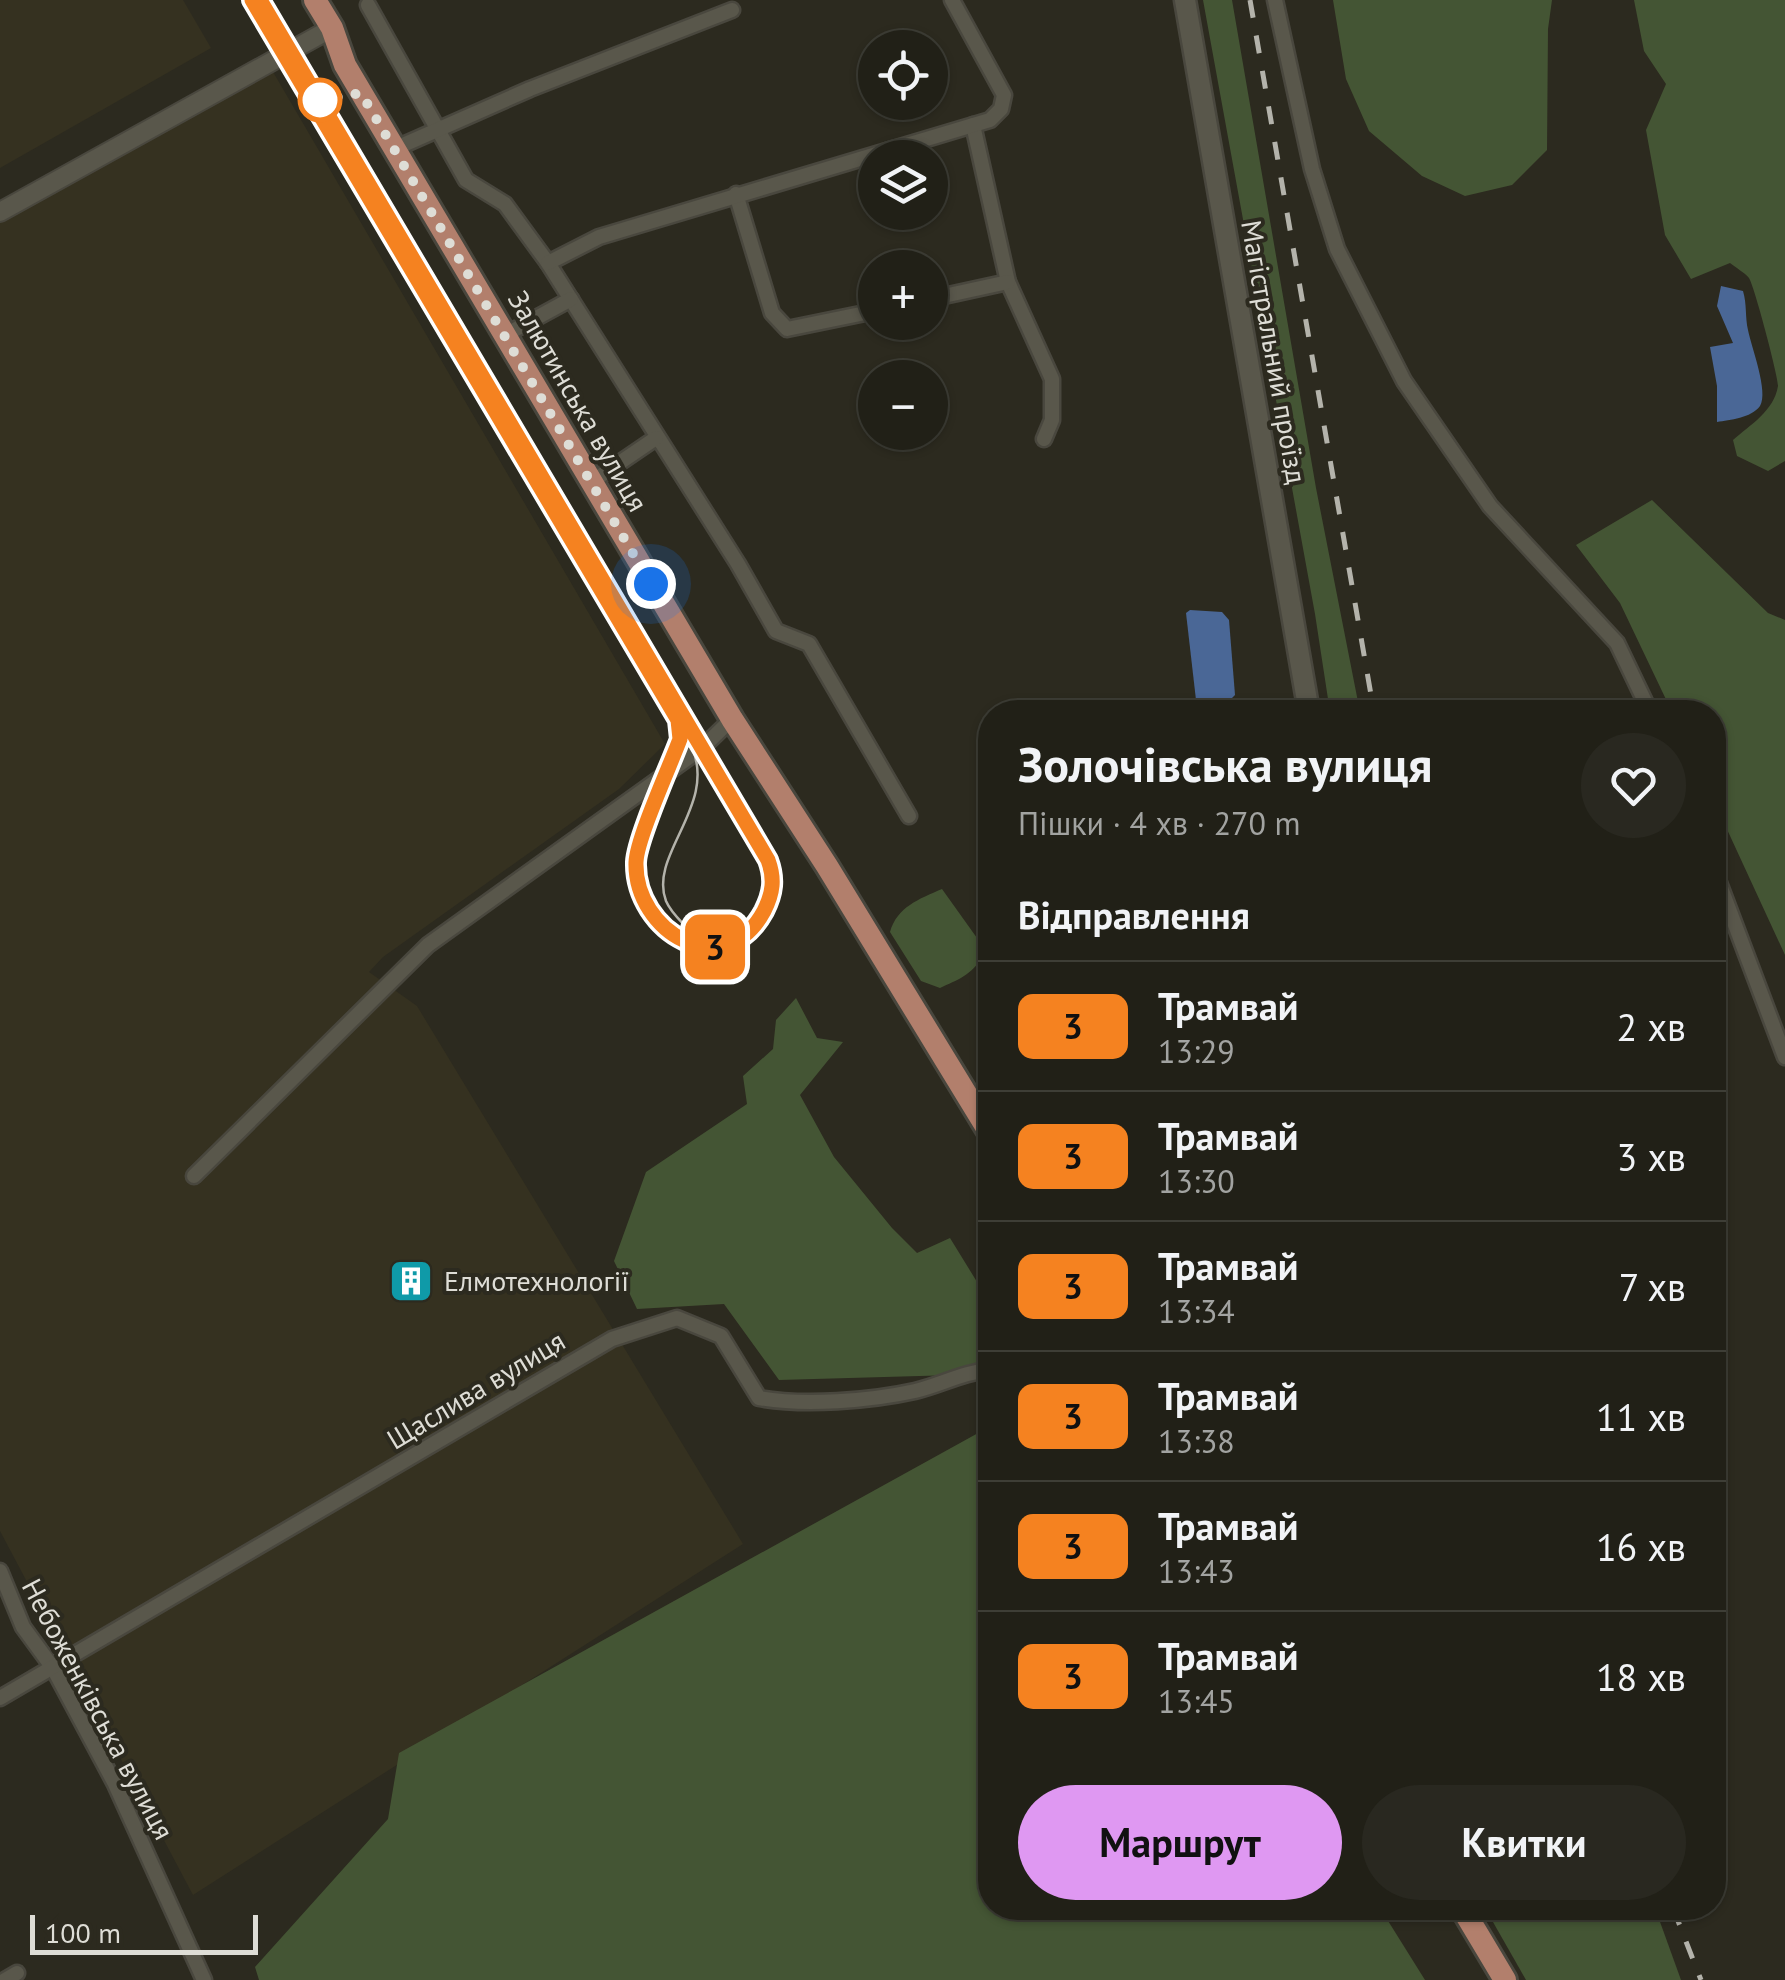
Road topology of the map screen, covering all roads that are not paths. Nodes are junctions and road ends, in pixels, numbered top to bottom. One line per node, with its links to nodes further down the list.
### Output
1 (315, 0): 7 (main road, Залютинська вулиця)
2 (952, 0): 8 (street)
3 (1184, 0): 22 (main road, Магістральний проїзд)
4 (1275, 0): 23 (street)
5 (368, 5): 9 (street)
6 (732, 10): 9 (street)
7 (332, 28): 10 (main road, Залютинська вулиця); 12 (street)
8 (973, 125): 11 (street); 14 (street)
9 (436, 130): 10 (street); 13 (street)
10 (394, 149): 18 (main road, Залютинська вулиця)
11 (736, 194): 13 (street); 17 (street)
12 (0, 212)
13 (548, 263): 16 (street)
14 (1008, 282): 15 (street); 20 (street)
15 (948, 295)
16 (571, 299): 18 (street); 19 (street)
17 (858, 314)
18 (505, 336): 21 (main road, Залютинська вулиця)
19 (656, 438): 21 (street); 25 (street)
20 (1044, 439)
21 (590, 483): 24 (main road, Залютинська вулиця)
22 (1307, 700)
23 (1644, 700)
24 (732, 719): 28 (main road, Залютинська вулиця); 29 (street)
25 (909, 816)
26 (1726, 901): 27 (street)
27 (1785, 1056)
28 (978, 1113)
29 (194, 1176)
30 (978, 1371): 32 (street, Щаслива вулиця)
31 (0, 1571): 32 (street, Небоженківська вулиця)
32 (53, 1668): 33 (street, Щаслива вулиця); 35 (street, Небоженківська вулиця)
33 (0, 1698)
34 (1469, 1920): 36 (main road)
35 (204, 1980)
36 (1506, 1980)

